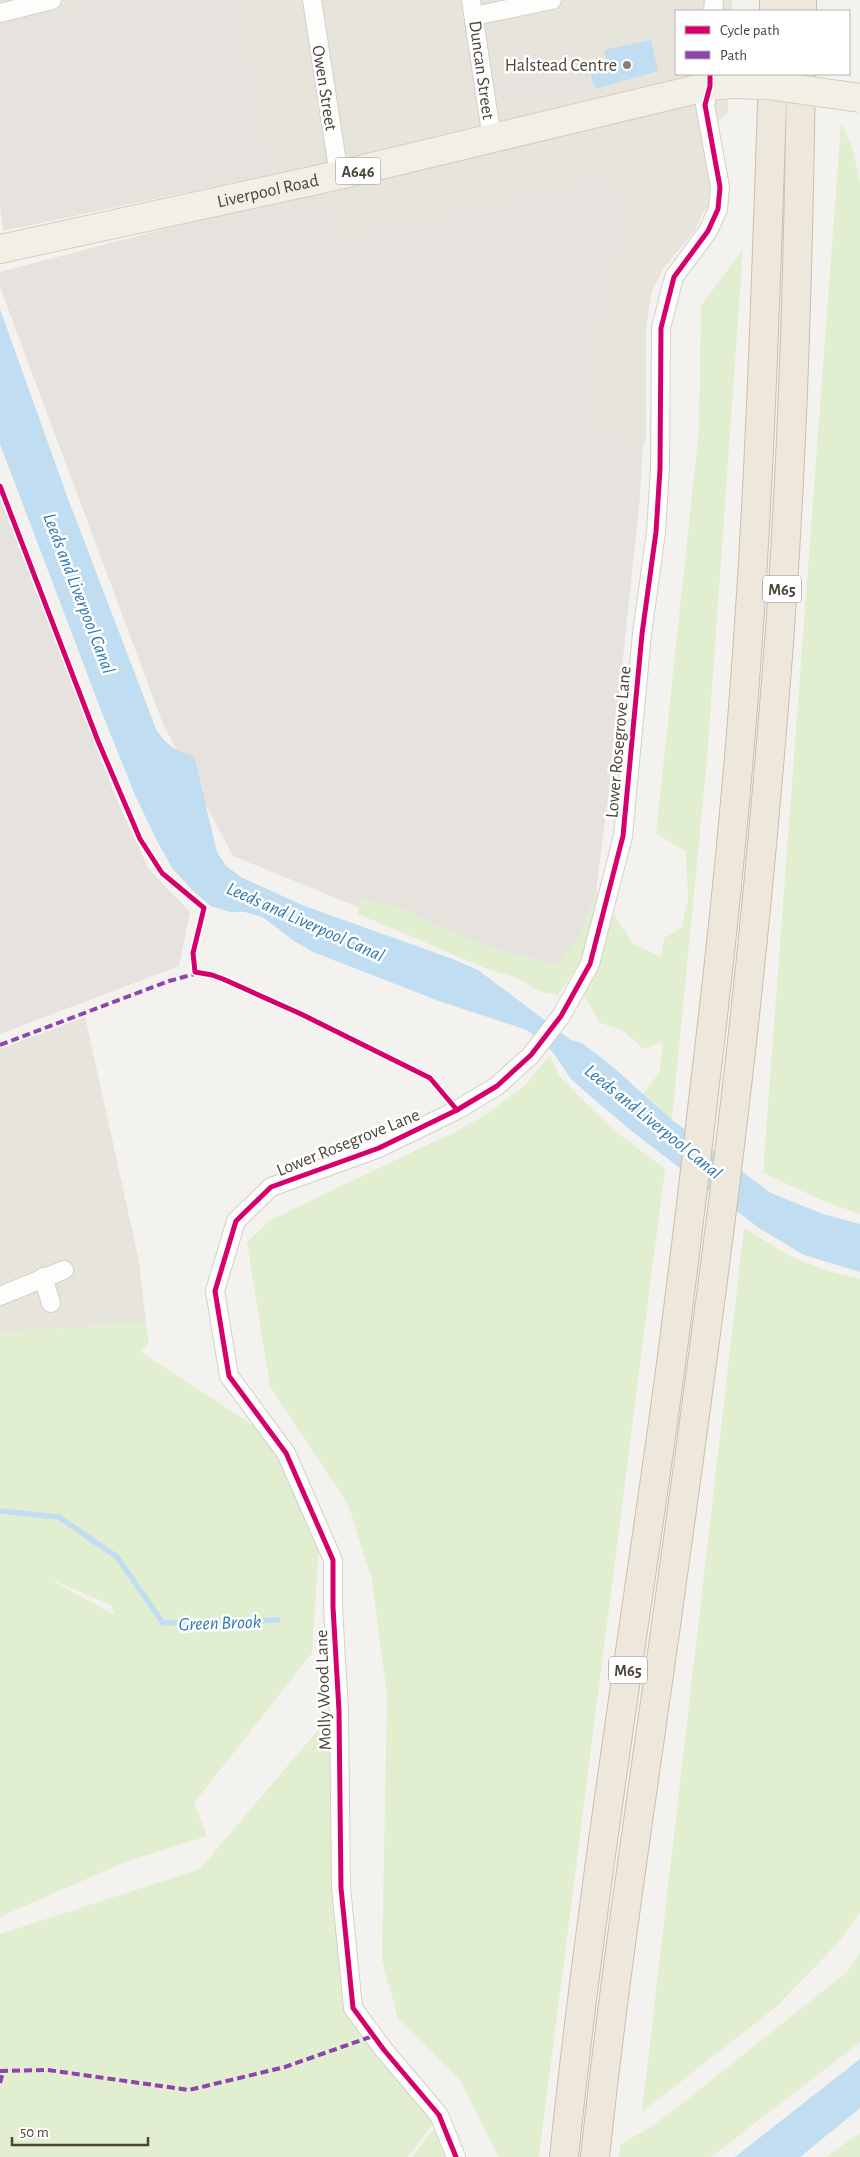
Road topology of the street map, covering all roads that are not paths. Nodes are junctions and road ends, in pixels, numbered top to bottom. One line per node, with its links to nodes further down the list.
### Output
1 (52, 0): 5 (street)
2 (312, 0): 11 (street, Owen Street)
3 (552, 0): 4 (street)
4 (473, 8): 10 (street, Duncan Street)
5 (0, 14)
6 (773, 75): 19 (highway, M65)
7 (801, 75): 20 (highway, M65)
8 (718, 81): 9 (main road, A646, bridge); 10 (main road, Liverpool Road / A646); 13 (street, Lower Rosegrove Lane)
9 (860, 98)
10 (492, 139): 11 (main road, Liverpool Road / A646)
11 (339, 176): 12 (main road, Liverpool Road / A646)
12 (2, 249)
13 (236, 1221): 18 (street, Molly Wood Lane)
14 (64, 1270): 15 (street)
15 (43, 1278): 16 (street); 17 (street)
16 (0, 1296)
17 (51, 1302)
18 (456, 2157)
19 (564, 2157)
20 (595, 2157)

